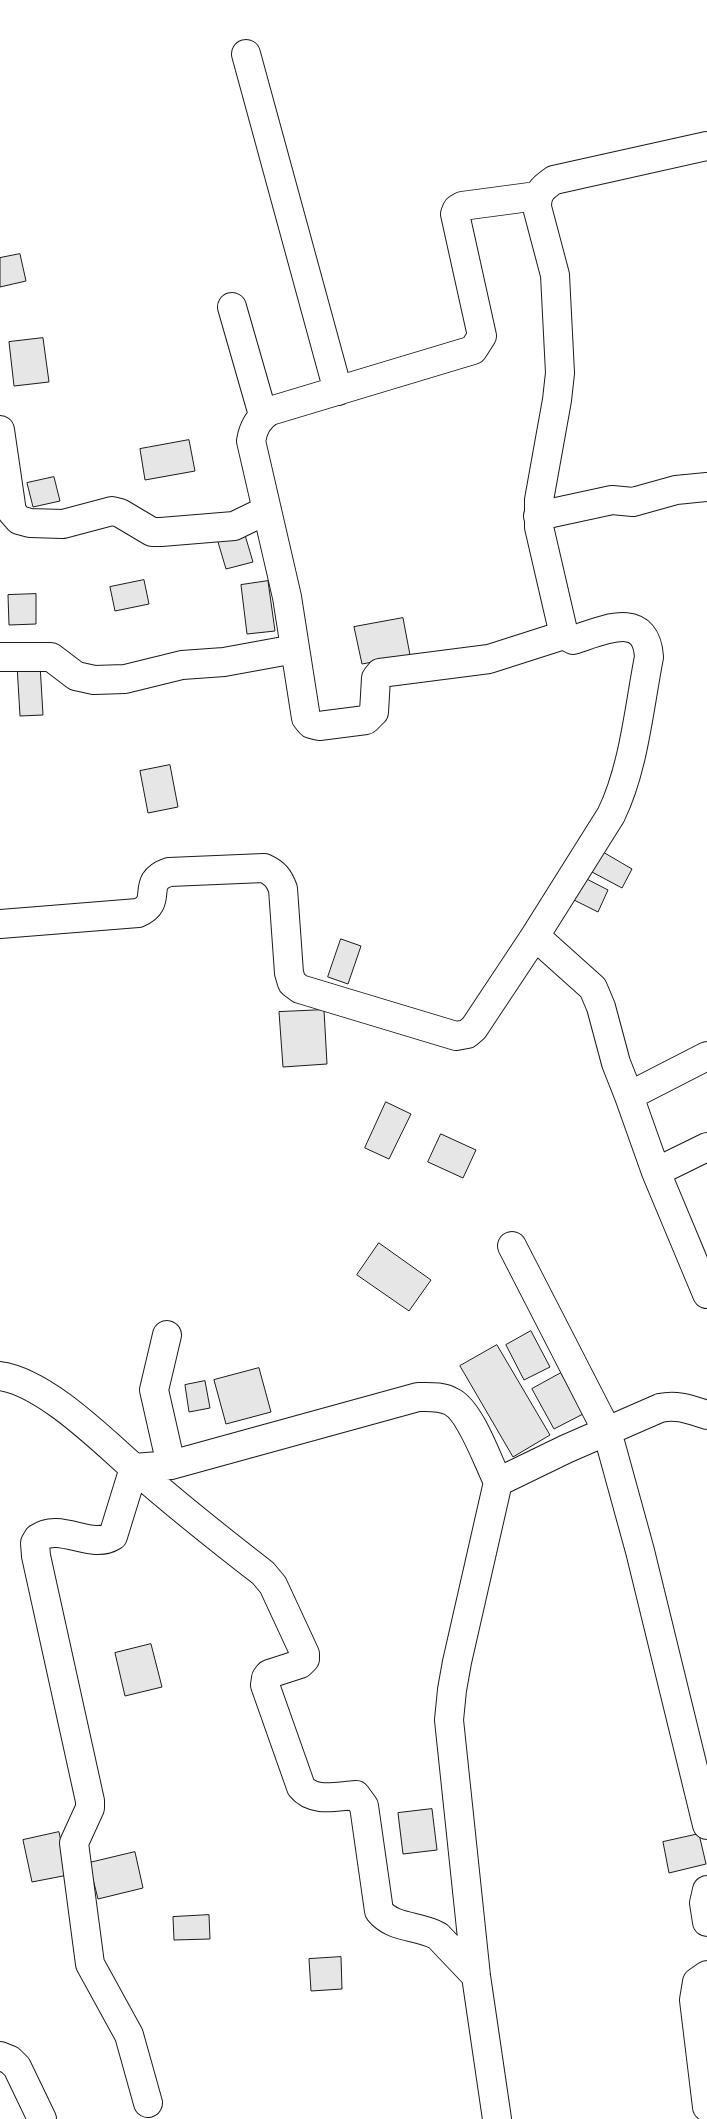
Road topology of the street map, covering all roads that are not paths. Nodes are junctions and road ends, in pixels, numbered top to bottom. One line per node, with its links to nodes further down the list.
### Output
1 (246, 54): 5 (street)
2 (707, 146): 3 (street)
3 (537, 196): 5 (street); 10 (street)
4 (232, 307): 6 (street)
5 (338, 391): 6 (street)
6 (263, 415): 9 (street)
7 (0, 430): 9 (street)
8 (707, 487): 10 (street)
9 (268, 510): 12 (street)
10 (538, 516): 11 (street)
11 (564, 635): 12 (street); 15 (street)
12 (295, 649): 13 (street)
13 (0, 657)
14 (0, 924): 15 (street)
15 (535, 936): 17 (street)
16 (707, 1056): 17 (street)
17 (629, 1096): 19 (street)
18 (707, 1147): 19 (street)
19 (656, 1172): 21 (street)
20 (512, 1246): 25 (street)
21 (707, 1294)
22 (167, 1336): 26 (street)
23 (0, 1376): 27 (street)
24 (707, 1415): 25 (street)
25 (607, 1432): 28 (street); 29 (street)
26 (171, 1465): 27 (street); 28 (street)
27 (134, 1468): 33 (street); 35 (street)
28 (498, 1482): 33 (street)
29 (707, 1825)
30 (707, 1890): 31 (street)
31 (707, 1922)
32 (707, 1975): 36 (street)
33 (476, 1976): 38 (street)
34 (0, 2056): 37 (street)
35 (148, 2103)
36 (707, 2107)
37 (42, 2119)
38 (497, 2119)

